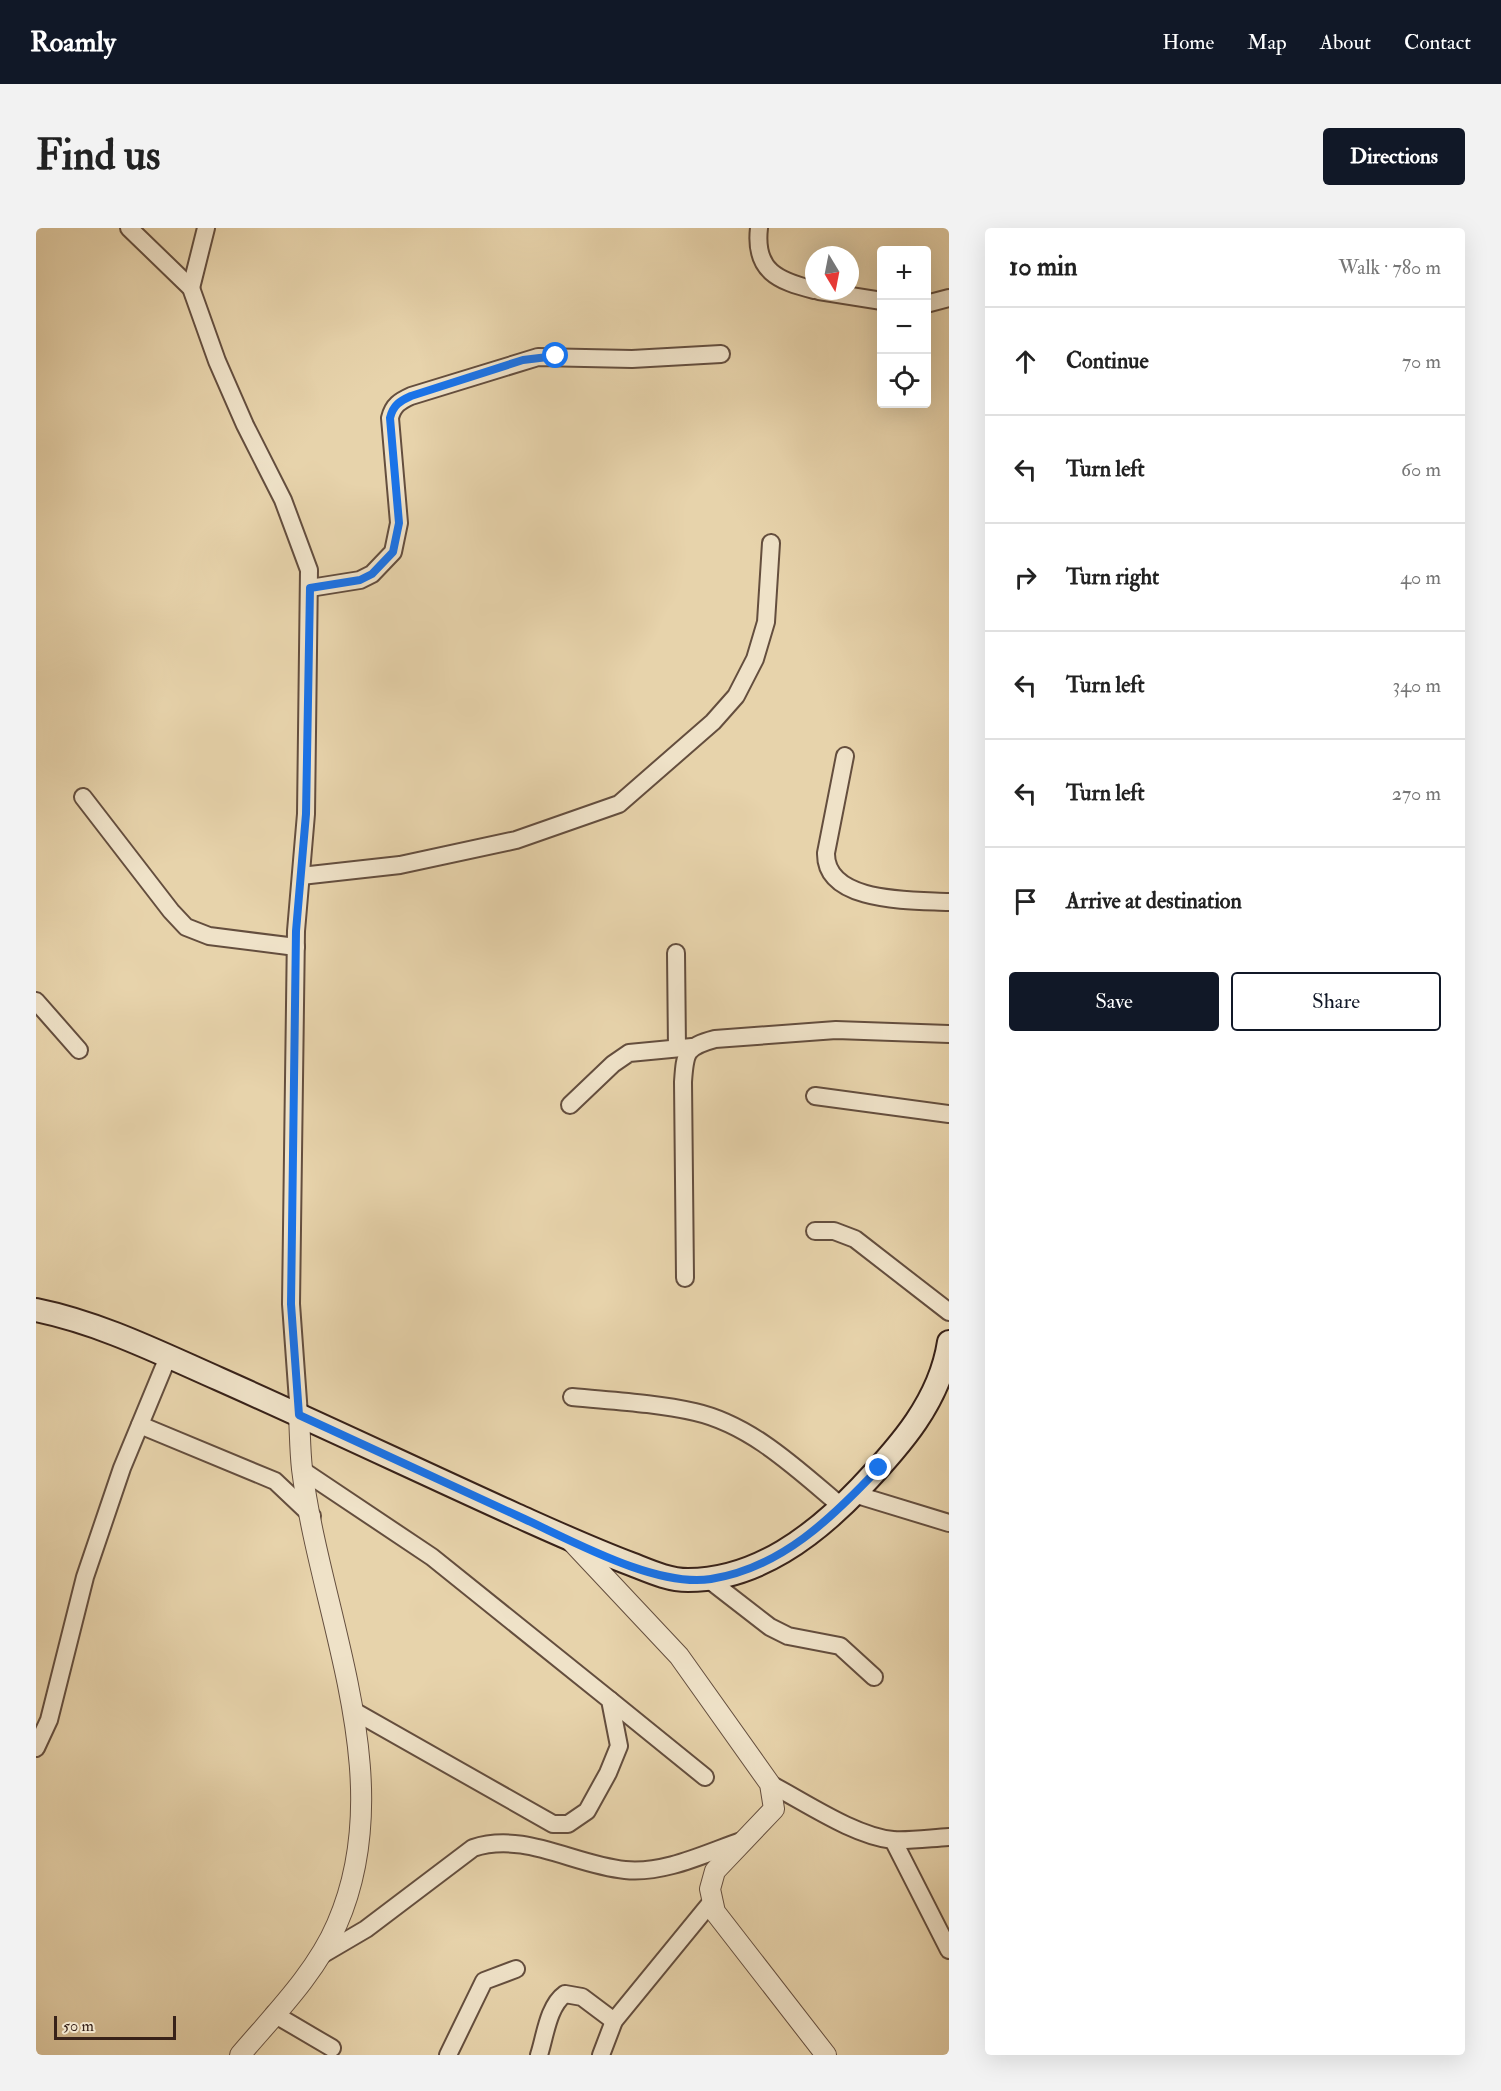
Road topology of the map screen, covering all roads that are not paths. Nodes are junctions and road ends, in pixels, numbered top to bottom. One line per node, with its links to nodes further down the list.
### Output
1 (129, 228): 4 (street)
2 (206, 228): 4 (street)
3 (759, 228): 5 (street)
4 (191, 288): 12 (street)
5 (805, 288)
6 (859, 297): 8 (street)
7 (949, 297): 9 (street)
8 (877, 300)
9 (931, 303)
10 (721, 354): 12 (street)
11 (771, 543): 15 (street)
12 (310, 588): 15 (street)
13 (845, 756): 16 (street)
14 (83, 797): 17 (street)
15 (301, 876): 17 (street)
16 (949, 902)
17 (296, 947): 33 (street)
18 (676, 953): 21 (street)
19 (36, 1001): 22 (street)
20 (949, 1034): 21 (street)
21 (685, 1048): 24 (street); 27 (street)
22 (79, 1050)
23 (815, 1096): 25 (street)
24 (570, 1105)
25 (949, 1114)
26 (815, 1231): 29 (street)
27 (685, 1278)
28 (36, 1310): 31 (main road)
29 (949, 1312)
30 (949, 1342): 36 (main road)
31 (168, 1357): 33 (main road); 34 (street)
32 (572, 1397): 36 (street)
33 (299, 1415): 35 (street); 39 (main road)
34 (140, 1425): 37 (street); 44 (street)
35 (302, 1470): 37 (street); 42 (street)
36 (848, 1500): 38 (street); 40 (main road)
37 (312, 1516): 43 (street)
38 (949, 1522)
39 (572, 1542): 40 (main road); 46 (street)
40 (708, 1579): 41 (street)
41 (874, 1677)
42 (610, 1700): 43 (street); 45 (street)
43 (352, 1710): 52 (street)
44 (36, 1748)
45 (705, 1777)
46 (770, 1784): 48 (street); 49 (street)
47 (949, 1837): 49 (street)
48 (747, 1839): 50 (street); 52 (street)
49 (893, 1840): 51 (street)
50 (713, 1900): 55 (street); 61 (street)
51 (949, 1950)
52 (320, 1956): 54 (street)
53 (516, 1970): 58 (street)
54 (274, 2014): 56 (street); 57 (street)
55 (614, 2021): 59 (street); 60 (street)
56 (332, 2048)
57 (240, 2055)
58 (448, 2055)
59 (539, 2055)
60 (601, 2055)
61 (826, 2055)

